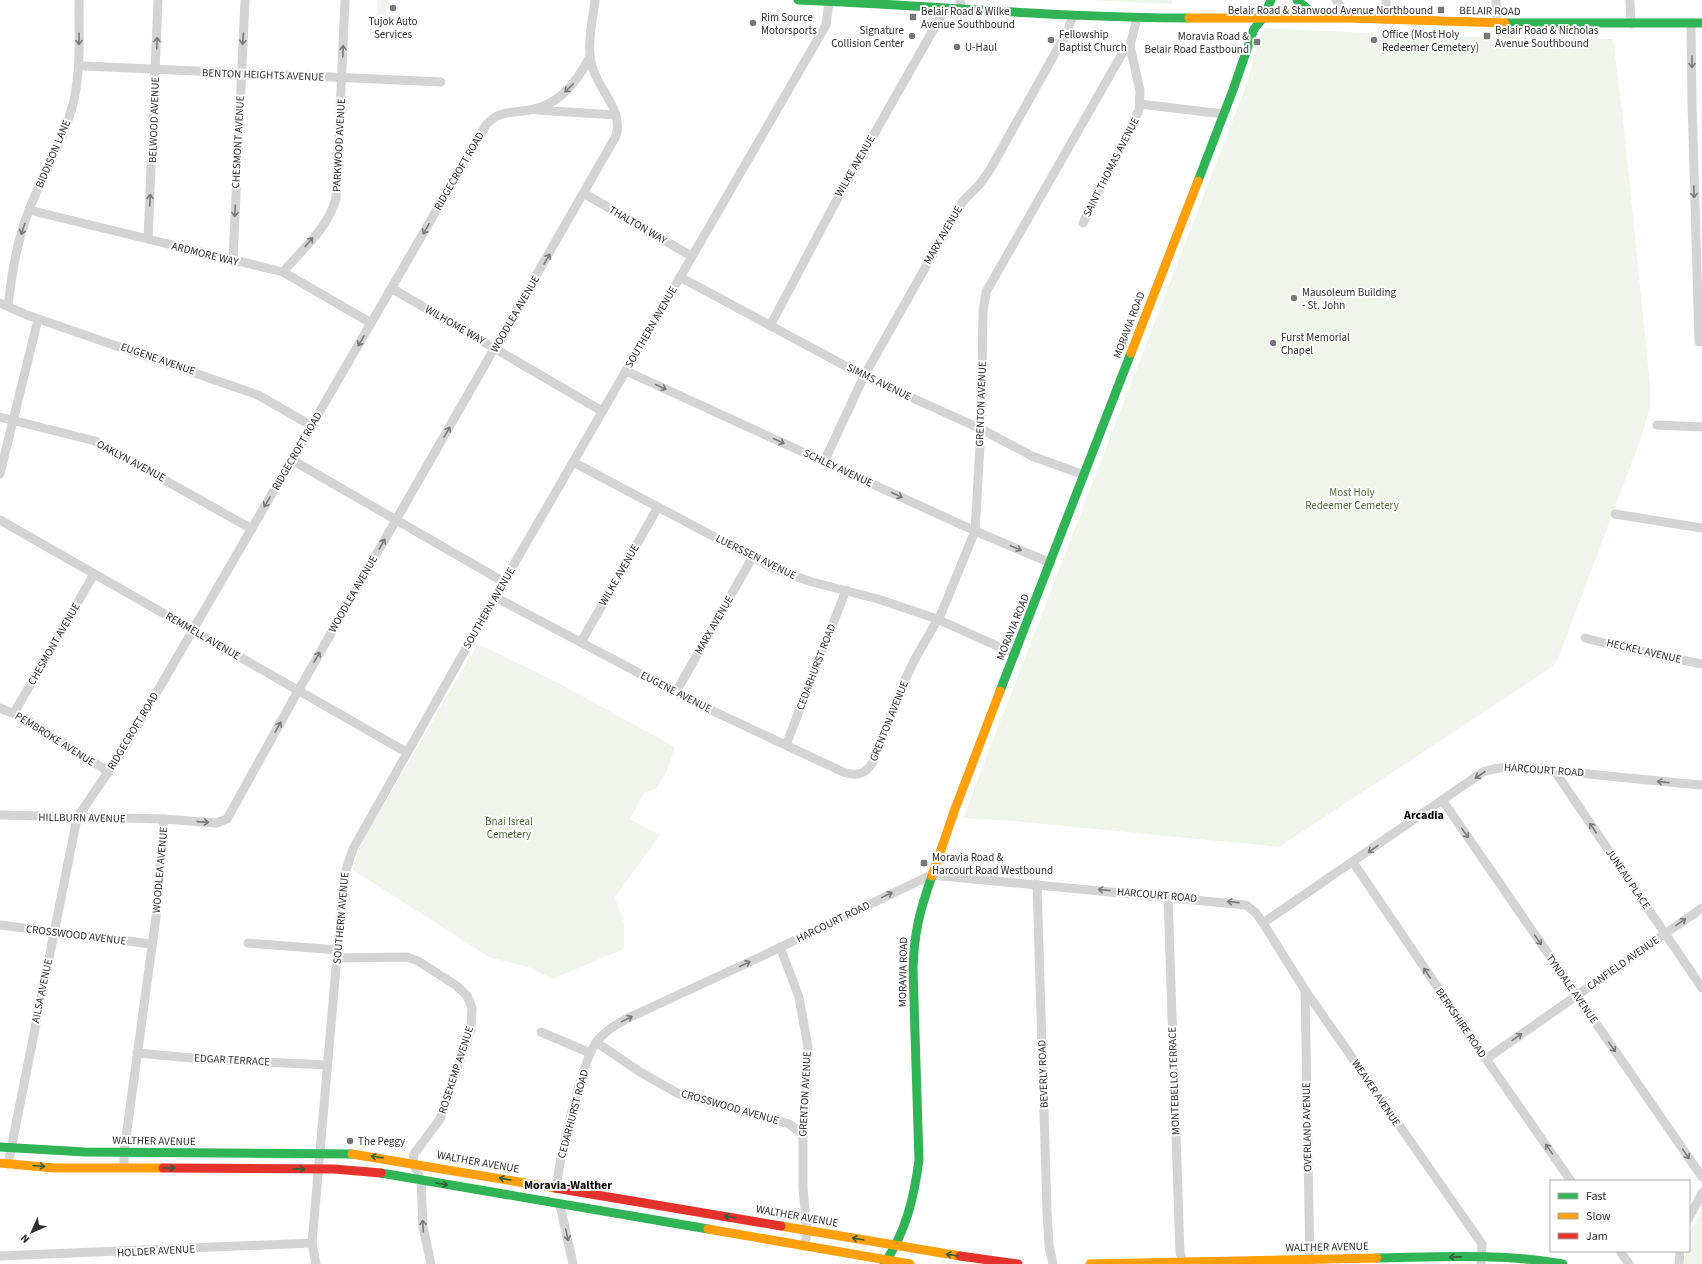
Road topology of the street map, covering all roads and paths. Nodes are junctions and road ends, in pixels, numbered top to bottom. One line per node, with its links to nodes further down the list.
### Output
1 (80, 0): 41 (street, BIDDISON LANE, one-way to 41)
2 (158, 0): 32 (street, BELWOOD AVENUE, one-way to 2)
3 (245, 0): 33 (street, CHESMONT AVENUE, one-way to 33)
4 (345, 0): 34 (street, PARKWOOD AVENUE, one-way to 4)
5 (595, 0): 30 (street, WOODLEA AVENUE)
6 (798, 0): 15 (main road, BELAIR ROAD)
7 (960, 0): 18 (street)
8 (1261, 0): 21 (main road)
9 (1271, 0): 21 (main road, MORAVIA ROAD)
10 (1297, 0): 22 (main road)
11 (1336, 0): 23 (street)
12 (1386, 0): 24 (street)
13 (1496, 0): 25 (street)
14 (1630, 0): 28 (street)
15 (829, 2): 16 (main road, BELAIR ROAD); 45 (street, SOUTHERN AVENUE)
16 (874, 2): 17 (main road, BELAIR ROAD)
17 (945, 9): 18 (main road, BELAIR ROAD); 53 (street, WILKE AVENUE)
18 (962, 10): 19 (main road, BELAIR ROAD)
19 (1073, 15): 20 (main road, BELAIR ROAD); 57 (street, MARX AVENUE)
20 (1138, 18): 21 (main road, BELAIR ROAD); 29 (street, SAINT THOMAS AVENUE)
21 (1263, 18): 22 (main road, BELAIR ROAD); 38 (main road, MORAVIA ROAD)
22 (1326, 18): 23 (main road, BELAIR ROAD)
23 (1349, 18): 24 (main road, BELAIR ROAD)
24 (1386, 20): 25 (main road, BELAIR ROAD)
25 (1497, 23): 28 (main road, BELAIR ROAD)
26 (1691, 23): 27 (main road, BELAIR ROAD); 28 (main road, BELAIR ROAD); 44 (street, one-way to 44)
27 (1702, 23)
28 (1630, 24)
29 (1130, 46): 36 (street, SAINT THOMAS AVENUE); 64 (street, GRENTON AVENUE)
30 (590, 56): 37 (street, RIDGECROFT ROAD, one-way to 37); 39 (street, WOODLEA AVENUE)
31 (85, 66): 32 (street, BENTON HEIGHTS AVENUE)
32 (156, 70): 33 (street, BENTON HEIGHTS AVENUE); 43 (street, BELWOOD AVENUE, one-way to 32)
33 (241, 73): 34 (street, BENTON HEIGHTS AVENUE); 46 (street, CHESMONT AVENUE, one-way to 46)
34 (342, 78): 35 (street, BENTON HEIGHTS AVENUE); 47 (street, PARKWOOD AVENUE, one-way to 34)
35 (441, 82)
36 (1140, 104): 38 (street); 42 (street, SAINT THOMAS AVENUE)
37 (532, 110): 39 (street, RIDGECROFT ROAD); 49 (street, RIDGECROFT ROAD, one-way to 49)
38 (1223, 114): 69 (main road, MORAVIA ROAD)
39 (616, 115): 40 (street, WOODLEA AVENUE)
40 (585, 194): 45 (street, THALTON WAY); 55 (street, WOODLEA AVENUE, one-way to 40)
41 (29, 210): 43 (street, ARDMORE WAY); 50 (street, BIDDISON LANE, one-way to 50)
42 (1083, 223)
43 (148, 239): 46 (street, ARDMORE WAY)
44 (1699, 250): 54 (street)
45 (691, 256): 48 (street, SOUTHERN AVENUE)
46 (233, 260): 47 (street, ARDMORE WAY)
47 (283, 272): 52 (street, ARDMORE WAY)
48 (680, 277): 53 (street, SIMMS AVENUE); 56 (street, SOUTHERN AVENUE)
49 (391, 288): 52 (street, RIDGECROFT ROAD); 55 (street, WILHOME WAY)
50 (4, 304): 51 (street, EUGENE AVENUE)
51 (38, 319): 60 (street); 62 (street, EUGENE AVENUE)
52 (371, 323): 62 (street, RIDGECROFT ROAD, one-way to 62)
53 (770, 326): 57 (street, SIMMS AVENUE)
54 (1699, 342)
55 (496, 348): 58 (street, WILHOME WAY); 72 (street, WOODLEA AVENUE, one-way to 55)
56 (626, 370): 58 (street, SOUTHERN AVENUE); 67 (street, SCHLEY AVENUE, one-way to 67)
57 (864, 376): 64 (street, SIMMS AVENUE); 67 (street, MARX AVENUE)
58 (602, 411): 66 (street, SOUTHERN AVENUE)
59 (0, 417): 60 (street, OAKLYN AVENUE)
60 (12, 421): 68 (street); 75 (street, OAKLYN AVENUE)
61 (1657, 425): 63 (street)
62 (312, 426): 65 (street, RIDGECROFT ROAD)
63 (1702, 427)
64 (981, 429): 69 (street, SIMMS AVENUE); 76 (street, GRENTON AVENUE)
65 (292, 460): 72 (street); 75 (street, RIDGECROFT ROAD, one-way to 75)
66 (573, 462): 70 (street, LUERSSEN AVENUE); 80 (street, SOUTHERN AVENUE)
67 (824, 462): 76 (street, SCHLEY AVENUE, one-way to 76)
68 (0, 474)
69 (1084, 476): 78 (main road, MORAVIA ROAD)
70 (658, 507): 77 (street, LUERSSEN AVENUE); 86 (street, WILKE AVENUE)
71 (1615, 514): 74 (street)
72 (395, 519): 80 (street); 89 (street, WOODLEA AVENUE, one-way to 72)
73 (0, 520): 79 (street, REMMELL AVENUE)
74 (1702, 528)
75 (252, 529): 84 (street, RIDGECROFT ROAD)
76 (975, 531): 78 (street, SCHLEY AVENUE, one-way to 78); 83 (street, GRENTON AVENUE)
77 (752, 558): 81 (street, LUERSSEN AVENUE); 90 (street, MARX AVENUE)
78 (1051, 563): 87 (main road, MORAVIA ROAD)
79 (94, 574): 84 (street, REMMELL AVENUE); 92 (street, CHESMONT AVENUE)
80 (504, 582): 82 (street, SOUTHERN AVENUE)
81 (846, 590): 83 (street, LUERSSEN AVENUE); 93 (street, CEDARHURST ROAD)
82 (495, 597): 86 (street, EUGENE AVENUE); 94 (street, SOUTHERN AVENUE)
83 (937, 619): 87 (street, LUERSSEN AVENUE); 97 (street, GRENTON AVENUE)
84 (193, 631): 89 (street, REMMELL AVENUE); 96 (street, RIDGECROFT ROAD)
85 (1586, 638): 88 (street, HECKEL AVENUE)
86 (580, 642): 90 (street, EUGENE AVENUE)
87 (1015, 654): 104 (main road, MORAVIA ROAD)
88 (1702, 664)
89 (298, 691): 94 (street, REMMELL AVENUE); 102 (street, WOODLEA AVENUE, one-way to 89)
90 (676, 692): 93 (street, EUGENE AVENUE)
91 (0, 708): 92 (street, PEMBROKE AVENUE)
92 (14, 713): 96 (street, PEMBROKE AVENUE)
93 (786, 745): 97 (street, EUGENE AVENUE)
94 (406, 752): 115 (street, SOUTHERN AVENUE)
95 (1554, 770): 98 (street, HARCOURT ROAD, one-way to 95); 99 (street, HARCOURT ROAD, one-way to 99); 111 (street, JUNEAU PLACE, one-way to 95)
96 (109, 772): 101 (street, RIDGECROFT ROAD)
97 (861, 775)
98 (1702, 785)
99 (1443, 800): 103 (street, HARCOURT ROAD, one-way to 103); 118 (street, TYNDALE AVENUE, one-way to 118)
100 (0, 815): 101 (street, HILLBURN AVENUE)
101 (77, 818): 102 (street, HILLBURN AVENUE); 110 (street, AILSA AVENUE)
102 (164, 819): 113 (street, WOODLEA AVENUE)
103 (1353, 862): 108 (street, HARCOURT ROAD); 123 (street, BERKSHIRE ROAD, one-way to 103)
104 (931, 875): 105 (street, HARCOURT ROAD); 114 (street, HARCOURT ROAD, one-way to 104); 144 (main road, MORAVIA ROAD)
105 (1037, 884): 106 (street, HARCOURT ROAD, one-way to 105); 157 (street, BEVERLY ROAD)
106 (1168, 897): 108 (street, HARCOURT ROAD, one-way to 106); 151 (street, MONTEBELLO TERRACE)
107 (1702, 908): 111 (street, CANFIELD AVENUE, one-way to 107)
108 (1263, 923): 117 (street, WEAVER AVENUE)
109 (0, 925): 110 (street, CROSSWOOD AVENUE)
110 (53, 932): 113 (street, CROSSWOOD AVENUE); 127 (street, AILSA AVENUE)
111 (1665, 934): 116 (street, JUNEAU PLACE); 118 (street, CANFIELD AVENUE)
112 (248, 943): 115 (street)
113 (151, 944): 121 (street, WOODLEA AVENUE)
114 (780, 947): 120 (street, HARCOURT ROAD, one-way to 114); 125 (street, GRENTON AVENUE)
115 (338, 954): 124 (street, SOUTHERN AVENUE); 131 (street, ROSEKEMP AVENUE)
116 (1702, 988)
117 (1305, 990): 148 (street, WEAVER AVENUE); 150 (street, OVERLAND AVENUE)
118 (1577, 996): 123 (street, CANFIELD AVENUE, one-way to 118); 134 (street, TYNDALE AVENUE, one-way to 134)
119 (541, 1032): 122 (street)
120 (596, 1042): 122 (street, CEDARHURST ROAD); 125 (street, CROSSWOOD AVENUE)
121 (137, 1053): 124 (street, EDGAR TERRACE); 128 (street, WOODLEA AVENUE)
122 (590, 1053): 137 (street, CEDARHURST ROAD)
123 (1486, 1060): 136 (street, BERKSHIRE ROAD, one-way to 123)
124 (327, 1065): 129 (street, SOUTHERN AVENUE)
125 (803, 1134): 141 (street, GRENTON AVENUE)
126 (0, 1147): 127 (main road, WALTHER AVENUE)
127 (10, 1148): 128 (main road, WALTHER AVENUE); 130 (street, AILSA AVENUE)
128 (124, 1152): 129 (main road, WALTHER AVENUE); 132 (street, WOODLEA AVENUE)
129 (321, 1152): 131 (main road, WALTHER AVENUE, one-way to 129); 133 (street, SOUTHERN AVENUE)
130 (4, 1163): 132 (main road, one-way to 132)
131 (413, 1163): 135 (street); 137 (main road, WALTHER AVENUE, one-way to 131)
132 (124, 1167): 133 (main road, one-way to 133)
133 (320, 1169): 135 (main road); 142 (street, SOUTHERN AVENUE)
134 (1702, 1177)
135 (421, 1180): 139 (main road, one-way to 139); 153 (street, one-way to 135)
136 (1570, 1180)
137 (557, 1188): 139 (main road); 141 (main road, WALTHER AVENUE, one-way to 137)
138 (1702, 1193): 140 (street)
139 (560, 1205): 143 (main road); 154 (street, one-way to 154)
140 (1690, 1216)
141 (807, 1230): 143 (street, GRENTON AVENUE); 144 (main road, WALTHER AVENUE, one-way to 141)
142 (312, 1244): 147 (street, HOLDER AVENUE); 152 (street, SOUTHERN AVENUE)
143 (805, 1246): 149 (main road)
144 (896, 1246): 149 (main road, MORAVIA ROAD); 156 (main road, WALTHER AVENUE, one-way to 144)
145 (1621, 1252): 160 (street)
146 (1680, 1252): 161 (street)
147 (5, 1259)
148 (1481, 1260): 150 (main road, WALTHER AVENUE, one-way to 150); 159 (main road, WALTHER AVENUE)
149 (885, 1262): 155 (main road)
150 (1310, 1262): 151 (main road, WALTHER AVENUE)
151 (1183, 1263): 158 (main road, WALTHER AVENUE)
152 (316, 1264)
153 (431, 1264)
154 (573, 1264)
155 (910, 1264)
156 (1018, 1264)
157 (1053, 1264)
158 (1090, 1264)
159 (1563, 1264)
160 (1629, 1264)
161 (1679, 1264)

